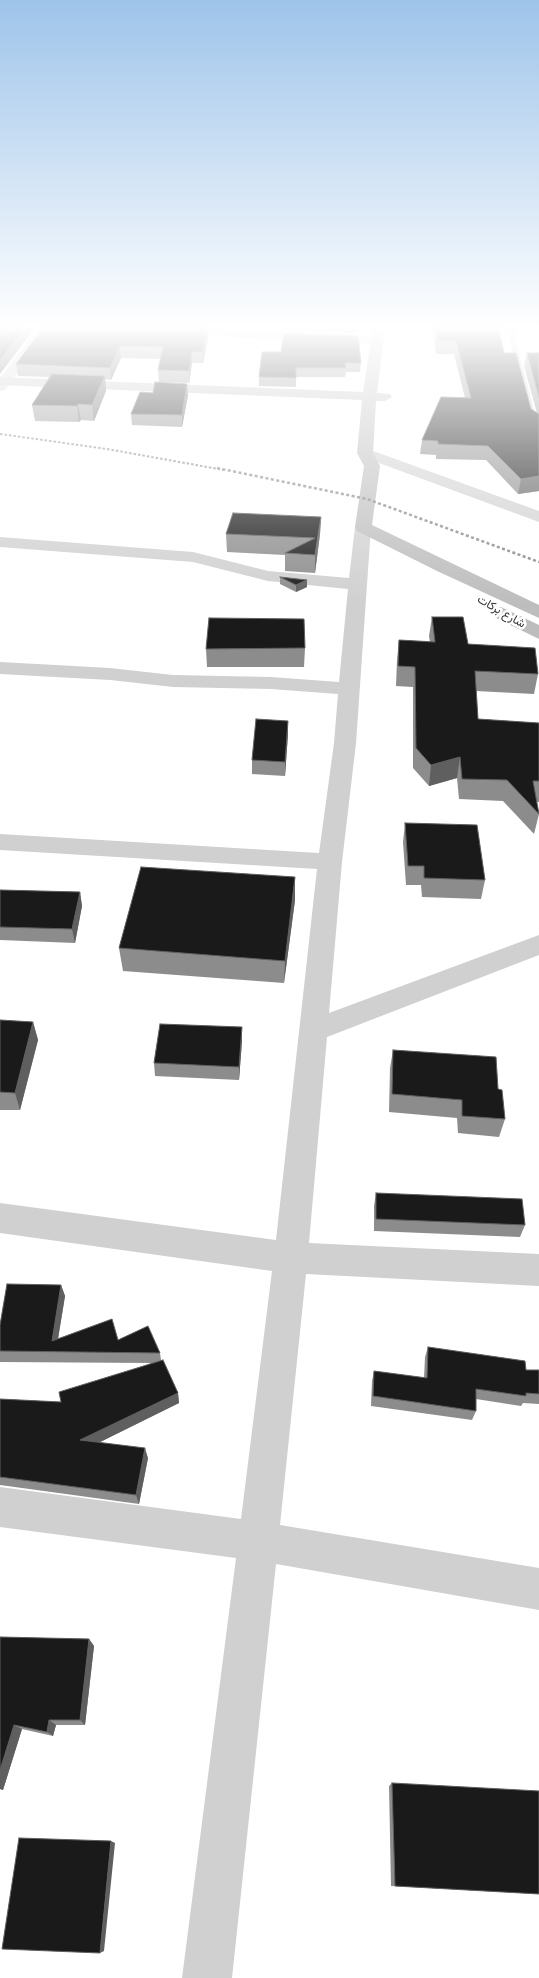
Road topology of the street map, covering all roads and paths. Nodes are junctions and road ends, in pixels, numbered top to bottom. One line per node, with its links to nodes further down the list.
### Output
1 (371, 420): 2 (main road)
2 (375, 454): 3 (street); 4 (main road)
3 (539, 517)
4 (363, 527): 6 (main road, شارع بركات); 7 (street)
5 (0, 542): 7 (street)
6 (443, 567): 8 (main road, شارع بركات); 9 (main road, شارع بركات)
7 (357, 584): 11 (street)
8 (539, 612)
9 (539, 633)
10 (0, 668): 11 (street)
11 (348, 689): 13 (street)
12 (0, 842): 13 (street)
13 (330, 862): 15 (street)
14 (539, 945): 15 (street)
15 (314, 1030): 17 (street)
16 (0, 1218): 17 (street)
17 (291, 1258): 18 (street); 20 (street)
18 (539, 1270)
19 (0, 1507): 20 (street)
20 (258, 1541): 21 (street); 22 (street)
21 (539, 1589)
22 (207, 1978)

